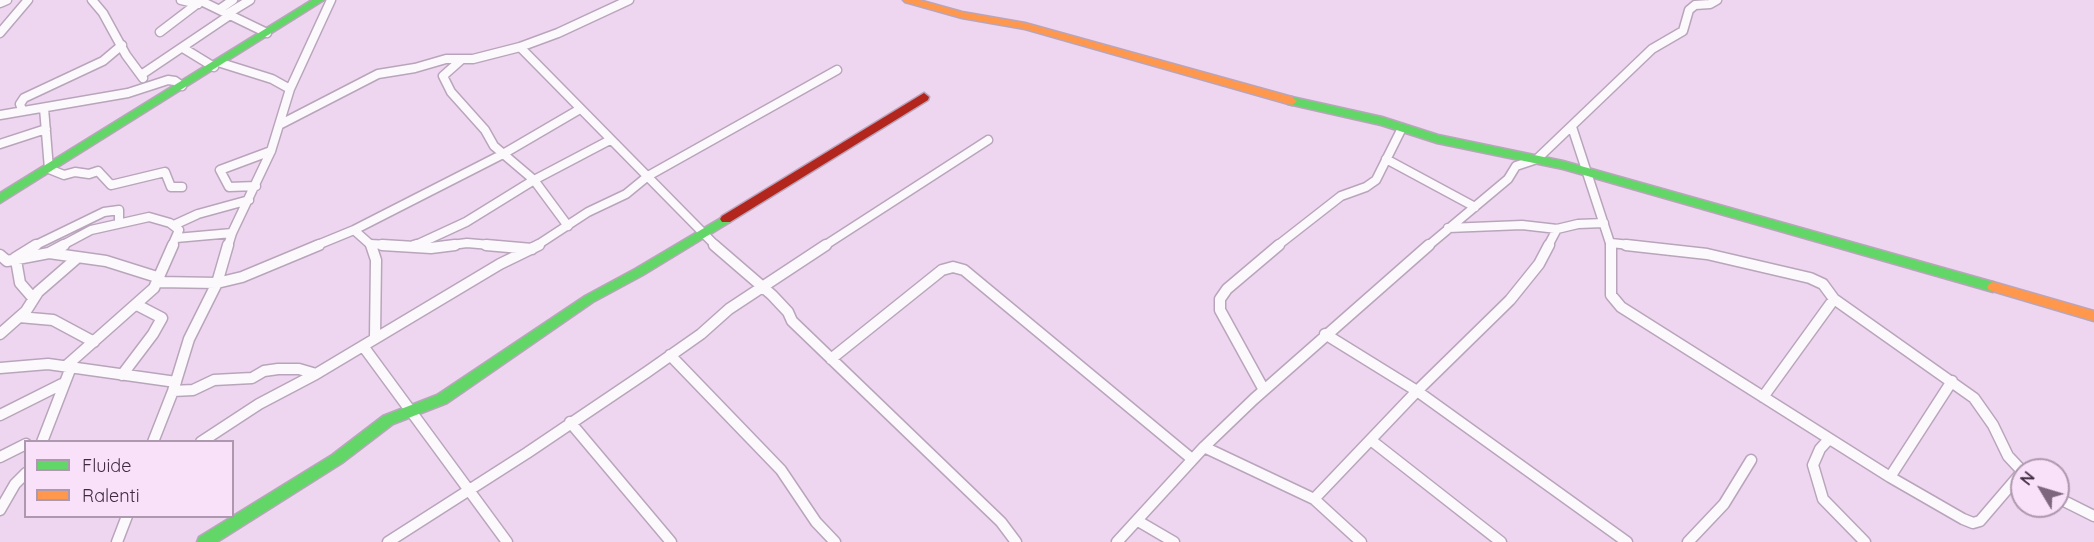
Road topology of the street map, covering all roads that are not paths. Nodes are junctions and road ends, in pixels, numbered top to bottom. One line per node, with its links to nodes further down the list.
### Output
1 (7, 0): 13 (street)
2 (28, 0): 16 (street)
3 (92, 0): 19 (street)
4 (181, 0): 12 (street)
5 (233, 0): 14 (street)
6 (250, 0): 15 (street)
7 (320, 0): 18 (street)
8 (331, 0): 28 (street)
9 (629, 0): 20 (street)
10 (908, 0): 36 (street)
11 (1716, 0): 35 (street)
12 (200, 2): 14 (street); 17 (street)
13 (0, 3)
14 (220, 9): 15 (street)
15 (228, 15): 18 (street); 21 (street)
16 (2, 27)
17 (160, 32)
18 (267, 33): 23 (street)
19 (122, 45): 25 (street); 32 (street)
20 (520, 47): 22 (street); 31 (street)
21 (183, 48): 23 (street); 25 (street)
22 (461, 60): 34 (street); 42 (street)
23 (217, 65): 27 (street); 28 (street)
24 (837, 70): 47 (street)
25 (141, 75): 26 (street)
26 (148, 86): 27 (street); 30 (street)
27 (182, 86): 45 (street)
28 (290, 89): 34 (street)
29 (924, 98): 62 (street)
30 (44, 108): 32 (street); 37 (street)
31 (580, 109): 38 (street); 42 (street)
32 (22, 110): 33 (street)
33 (0, 115)
34 (281, 123): 41 (street)
35 (1572, 127): 44 (street); 46 (street)
36 (1401, 128): 43 (street); 44 (street)
37 (46, 129): 40 (street); 45 (street)
38 (610, 140): 47 (street); 48 (street)
39 (988, 140): 74 (street)
40 (0, 144)
41 (271, 151): 49 (street); 49 (street)
42 (503, 154): 48 (street); 60 (street)
43 (1386, 159): 53 (street); 94 (street)
44 (1537, 159): 46 (street); 53 (street)
45 (49, 169): 50 (street); 51 (street)
46 (1585, 172): 54 (street); 78 (street)
47 (648, 176): 57 (street); 62 (street)
48 (534, 180): 57 (street); 66 (street)
49 (256, 186): 52 (street)
50 (182, 187)
51 (0, 199)
52 (249, 200): 56 (street); 61 (street)
53 (1475, 207): 58 (street)
54 (1604, 223): 59 (street); 64 (street)
55 (119, 224): 56 (street); 68 (street); 71 (street)
56 (174, 225): 63 (street)
57 (568, 226): 67 (street)
58 (1448, 228): 59 (street); 81 (street)
59 (1557, 229): 95 (street)
60 (354, 230): 65 (street); 73 (street)
61 (232, 233): 63 (street); 73 (street)
62 (702, 234): 74 (street); 97 (street)
63 (176, 238): 72 (street)
64 (1611, 243): 76 (street); 96 (street)
65 (371, 244): 66 (street); 82 (street)
66 (414, 246): 67 (street)
67 (532, 249): 82 (street)
68 (49, 253): 70 (street); 71 (street)
69 (0, 255): 71 (street)
70 (76, 259): 72 (street); 75 (street)
71 (14, 260): 75 (street)
72 (159, 280): 73 (street); 77 (street)
73 (217, 283): 93 (street)
74 (762, 286): 85 (street); 86 (street)
75 (33, 298): 79 (street)
76 (1834, 299): 91 (street); 96 (street)
77 (137, 304): 83 (street); 90 (street)
78 (2094, 316)
79 (19, 317): 80 (street); 83 (street)
80 (0, 334)
81 (1325, 334): 94 (street); 95 (street)
82 (375, 337): 84 (street)
83 (93, 342): 87 (street)
84 (363, 346): 89 (street); 97 (street)
85 (670, 355): 99 (street); 126 (street)
86 (831, 359): 109 (street); 127 (street)
87 (69, 367): 88 (street); 90 (street); 92 (street)
88 (0, 368)
89 (316, 374): 93 (street); 103 (street)
90 (122, 375): 93 (street)
91 (1952, 381): 108 (street); 111 (street)
92 (62, 384): 98 (street); 101 (street)
93 (174, 387): 102 (street)
94 (1264, 390): 106 (street)
95 (1417, 391): 104 (street); 132 (street)
96 (1763, 397): 100 (street)
97 (410, 410): 114 (street); 122 (street)
98 (0, 415)
99 (570, 422): 114 (street); 125 (street)
100 (1829, 439): 111 (street); 134 (street)
101 (42, 440)
102 (153, 440)
103 (203, 440)
104 (1372, 441): 115 (street); 131 (street)
105 (24, 445): 107 (street)
106 (1204, 447): 109 (street); 115 (street)
107 (0, 457)
108 (2010, 458)
109 (1192, 459): 120 (street)
110 (1750, 460): 133 (street)
111 (1890, 477): 113 (street)
112 (20, 485): 117 (street)
113 (2010, 486)
114 (471, 490): 123 (street); 124 (street)
115 (1314, 499): 130 (street)
116 (2070, 504): 118 (street)
117 (0, 510)
118 (2094, 516)
119 (126, 518): 121 (street)
120 (1138, 521): 128 (street); 129 (street)
121 (117, 542)
122 (204, 542)
123 (388, 542)
124 (507, 542)
125 (671, 542)
126 (835, 542)
127 (1016, 542)
128 (1117, 542)
129 (1174, 542)
130 (1361, 542)
131 (1501, 542)
132 (1627, 542)
133 (1688, 542)
134 (1864, 542)

